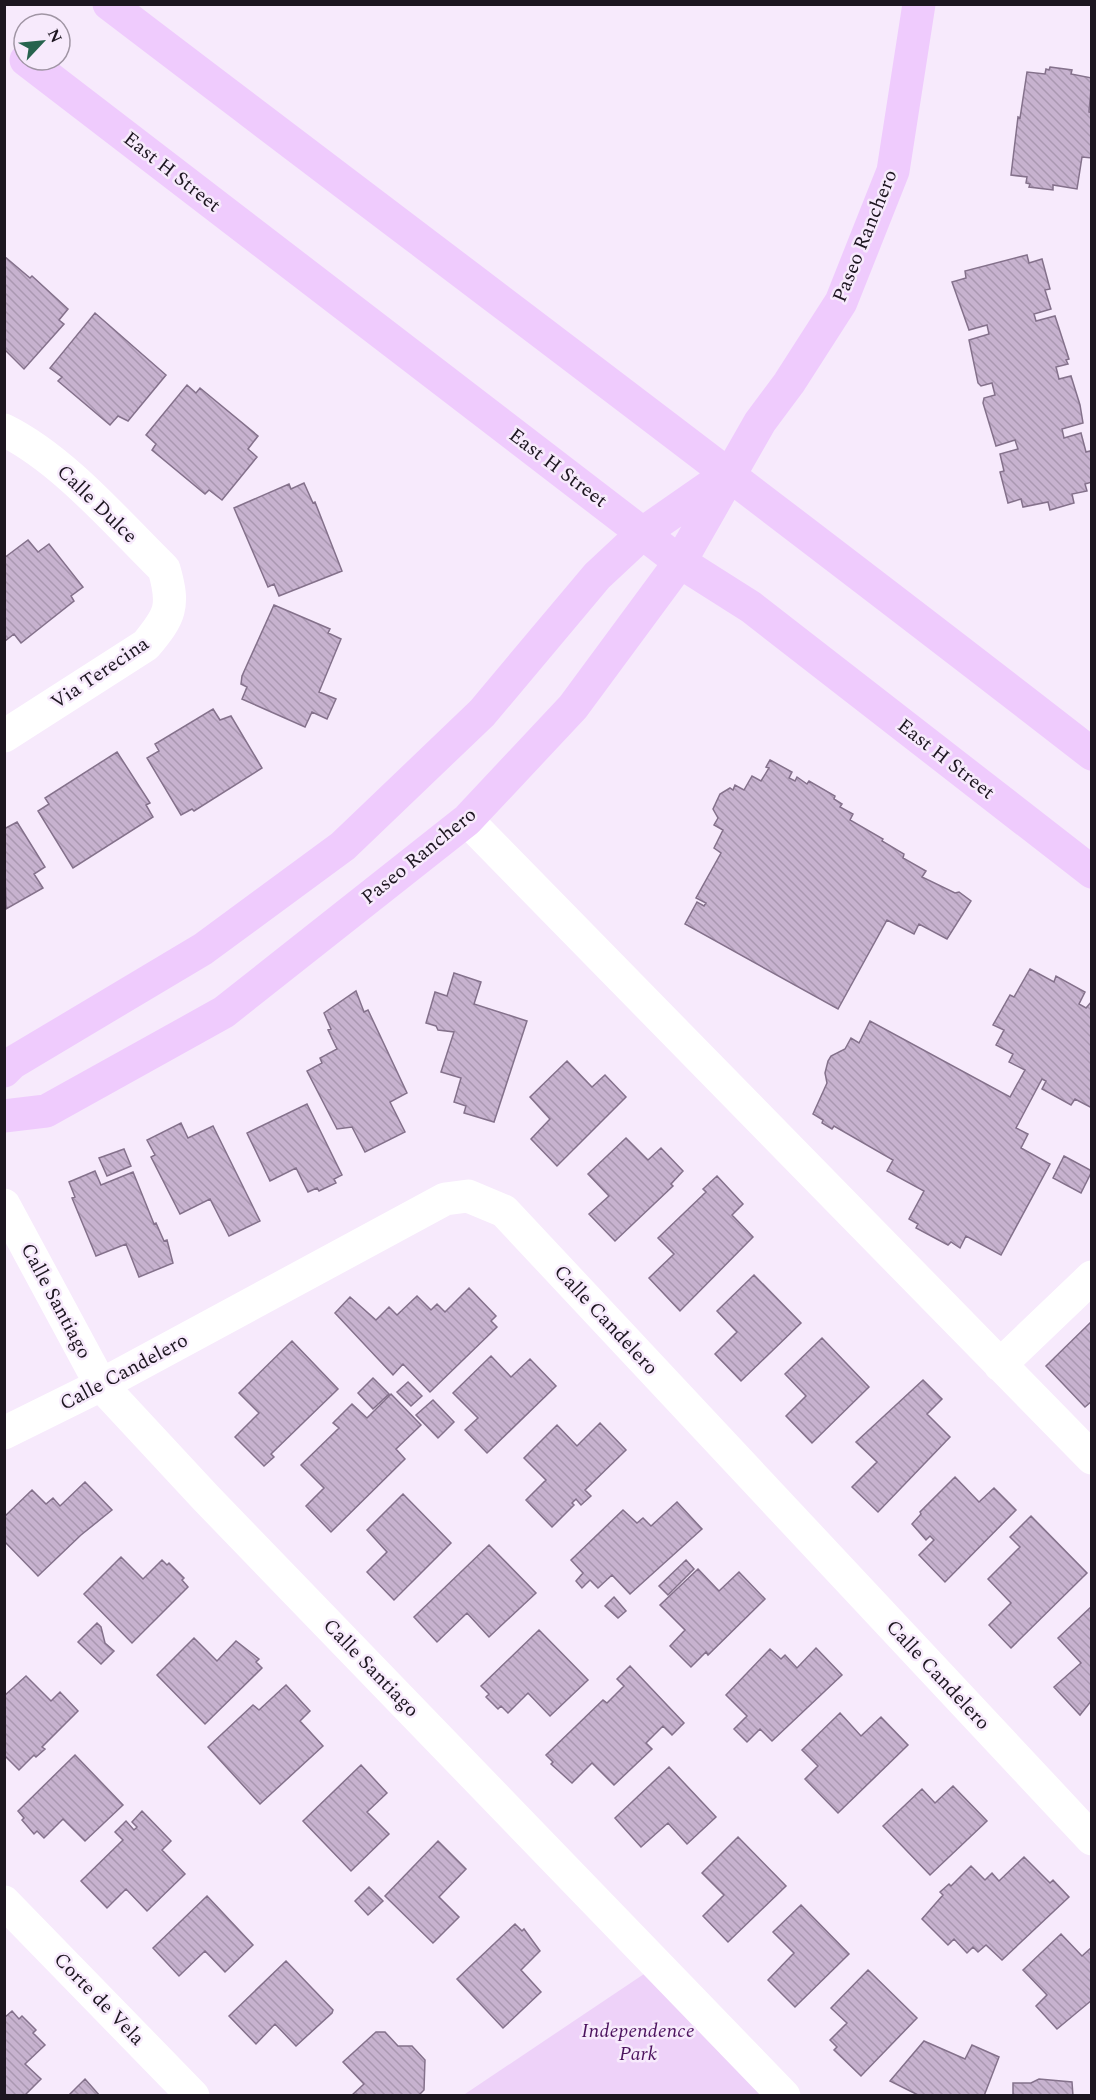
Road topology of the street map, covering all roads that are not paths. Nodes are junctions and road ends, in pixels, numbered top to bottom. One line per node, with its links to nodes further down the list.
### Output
1 (109, 4): 5 (main road)
2 (919, 4): 5 (main road, Paseo Ranchero)
3 (42, 72): 6 (main road, East H Street)
4 (4, 430): 8 (street, Calle Dulce)
5 (729, 473): 6 (main road, Paseo Ranchero); 7 (main road, Paseo Ranchero); 10 (main road)
6 (643, 533): 7 (main road, East H Street); 13 (main road, Paseo Ranchero)
7 (680, 562): 11 (main road, Paseo Ranchero); 12 (main road, East H Street)
8 (171, 593): 9 (street, Via Terecina)
9 (4, 736)
10 (1092, 754)
11 (467, 820): 14 (main road, Paseo Ranchero); 17 (street)
12 (1092, 872)
13 (4, 1071)
14 (4, 1116)
15 (4, 1205): 18 (street, Calle Santiago)
16 (1092, 1276): 17 (street)
17 (1000, 1365): 20 (street)
18 (101, 1385): 19 (street, Calle Candelero); 21 (street, Calle Candelero); 24 (street, Calle Santiago)
19 (4, 1433)
20 (1087, 1445)
21 (1092, 1839)
22 (4, 1902): 23 (street, Corte de Vela)
23 (193, 2096)
24 (784, 2096)

